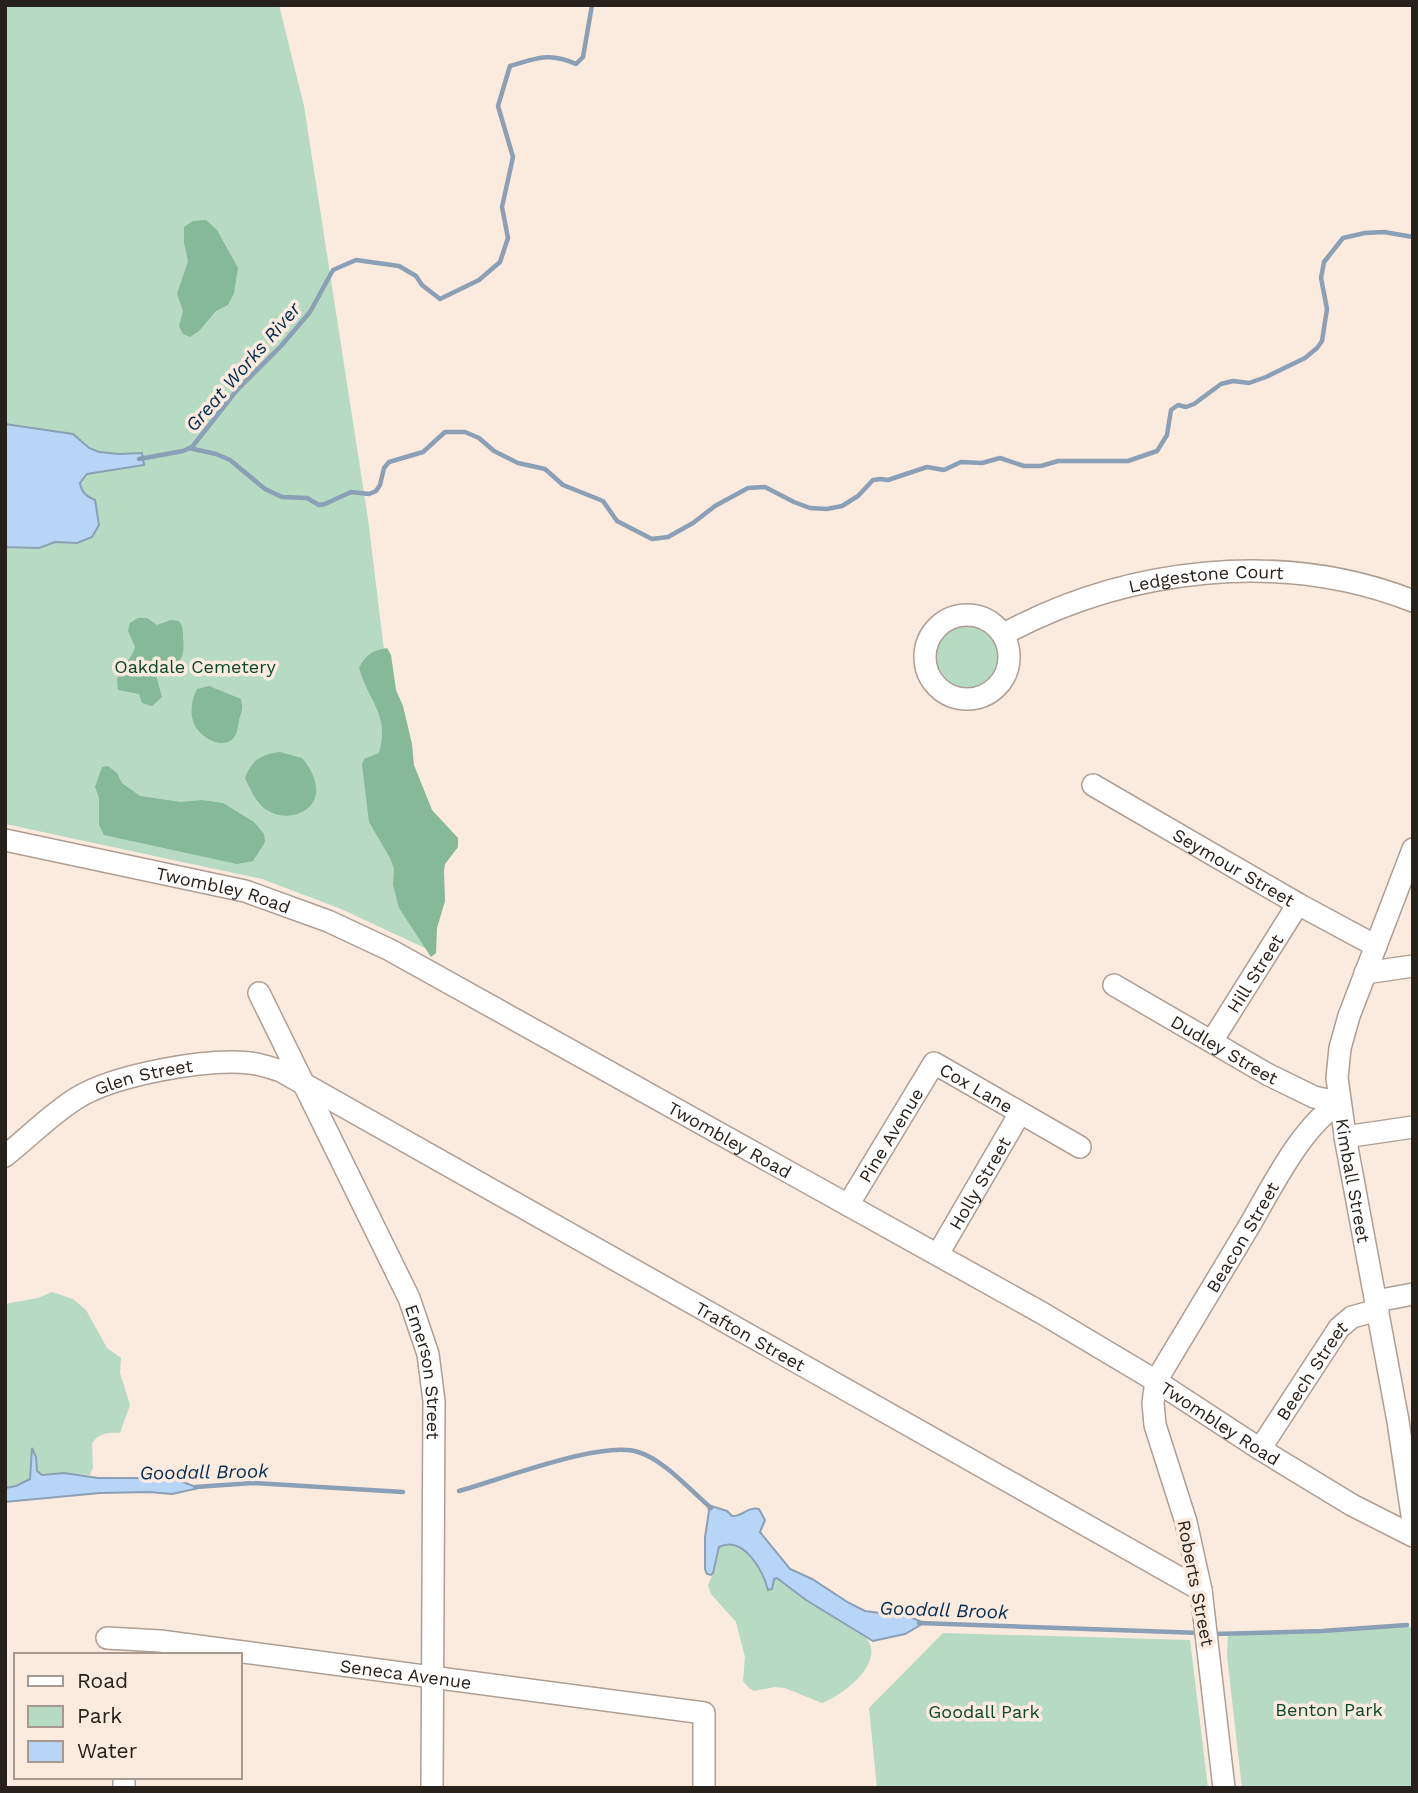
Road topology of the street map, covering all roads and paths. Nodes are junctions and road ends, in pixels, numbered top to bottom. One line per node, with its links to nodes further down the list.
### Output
1 (1413, 601): 2 (street, Ledgestone Court)
2 (1004, 635): 2 (street)
3 (1093, 785): 6 (street, Seymour Street)
4 (5, 840): 21 (street, Twombley Road)
5 (1413, 849): 7 (street, Kimball Street)
6 (1298, 904): 7 (street, Seymour Street); 12 (street, Hill Street)
7 (1376, 946): 9 (street, Kimball Street)
8 (1413, 966): 9 (street)
9 (1365, 973): 15 (street, Kimball Street)
10 (1114, 985): 12 (street, Dudley Street)
11 (259, 993): 14 (street, Emerson Street)
12 (1212, 1041): 15 (street, Dudley Street)
13 (934, 1063): 16 (street, Cox Lane); 21 (street, Pine Avenue)
14 (300, 1080): 20 (street, Glen Street); 30 (street, Trafton Street); 32 (street, Emerson Street)
15 (1339, 1103): 18 (street, Kimball Street); 25 (street, Beacon Street)
16 (1020, 1114): 19 (street, Cox Lane); 22 (street, Holly Street)
17 (1413, 1127): 18 (street)
18 (1345, 1137): 24 (street, Kimball Street)
19 (1080, 1147)
20 (5, 1156)
21 (848, 1205): 22 (street, Twombley Road)
22 (938, 1254): 25 (street, Twombley Road)
23 (1413, 1294): 24 (street, Beech Street)
24 (1377, 1305): 26 (street, Beech Street); 27 (street, Kimball Street)
25 (1156, 1381): 26 (street, Twombley Road); 30 (street, Roberts Street)
26 (1260, 1449): 29 (street, Twombley Road)
27 (1408, 1457): 28 (street, Kimball Street)
28 (1413, 1522)
29 (1413, 1536)
30 (1201, 1590): 35 (street, Roberts Street)
31 (119, 1644): 32 (street, Seneca Avenue)
32 (433, 1677): 33 (street, Emerson Street); 34 (street, Seneca Avenue)
33 (432, 1788)
34 (704, 1788)
35 (1224, 1788)

